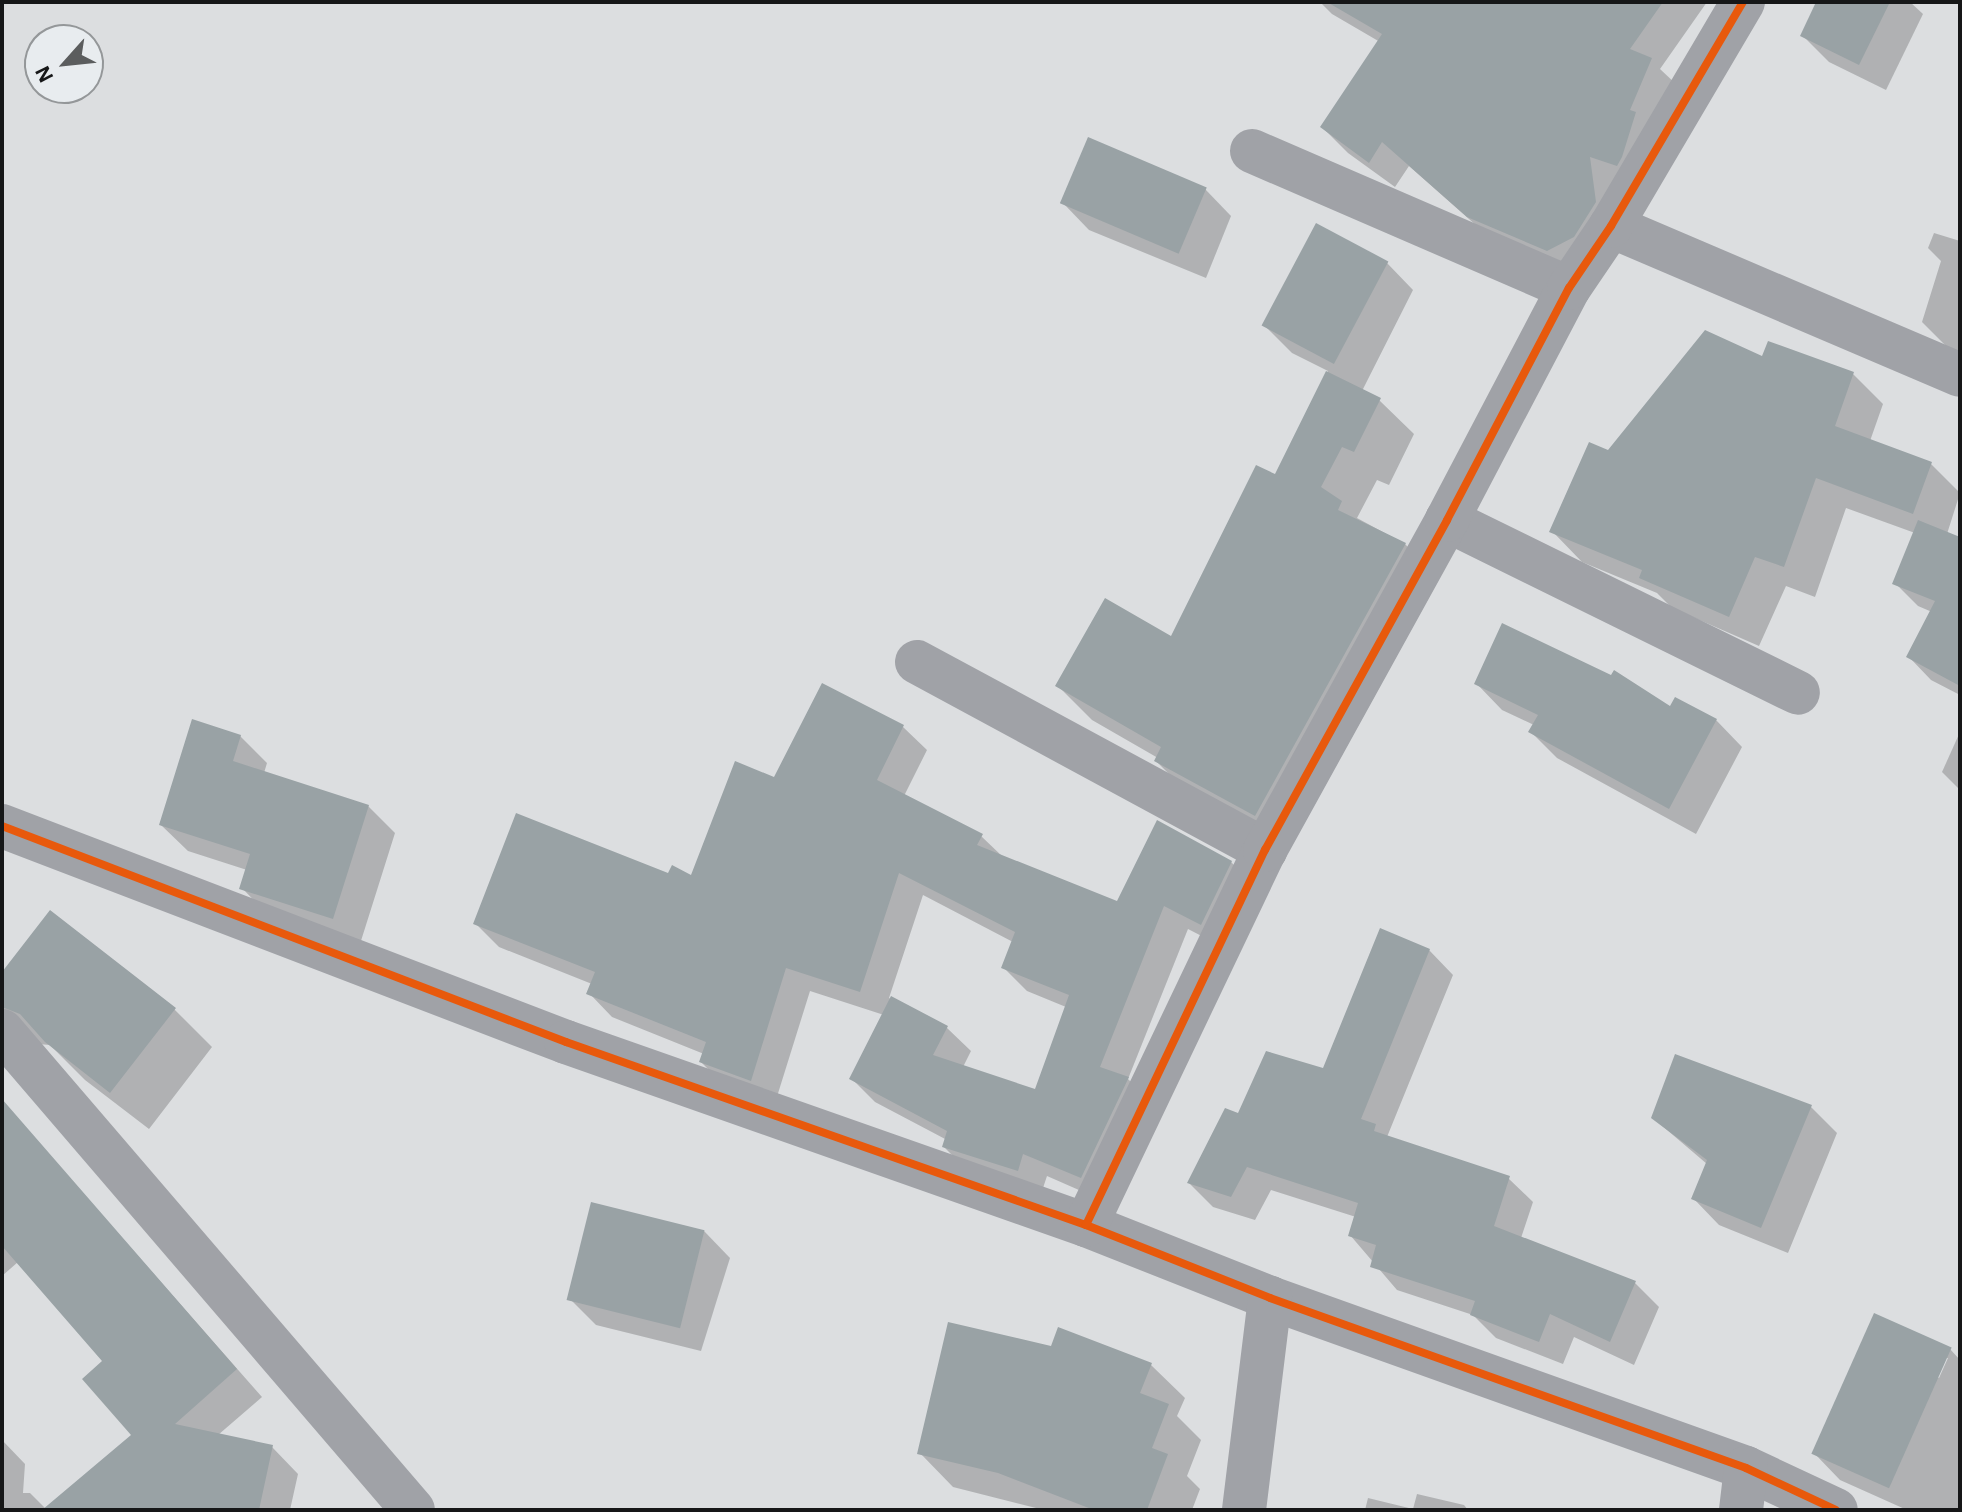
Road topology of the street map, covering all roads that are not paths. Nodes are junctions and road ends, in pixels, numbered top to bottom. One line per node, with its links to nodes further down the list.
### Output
1 (1743, 2): 3 (street)
2 (1252, 151): 4 (street)
3 (1611, 226): 4 (street); 5 (street)
4 (1569, 288): 6 (street)
5 (1960, 375)
6 (1447, 520): 8 (street); 10 (street)
7 (917, 662): 10 (street)
8 (1798, 693)
9 (2, 826): 12 (street)
10 (1265, 850): 12 (street)
11 (2, 1031): 15 (street)
12 (1086, 1225): 13 (street)
13 (1270, 1298): 14 (street); 16 (street)
14 (1744, 1489): 17 (street)
15 (413, 1510)
16 (1244, 1510)
17 (1836, 1510)

